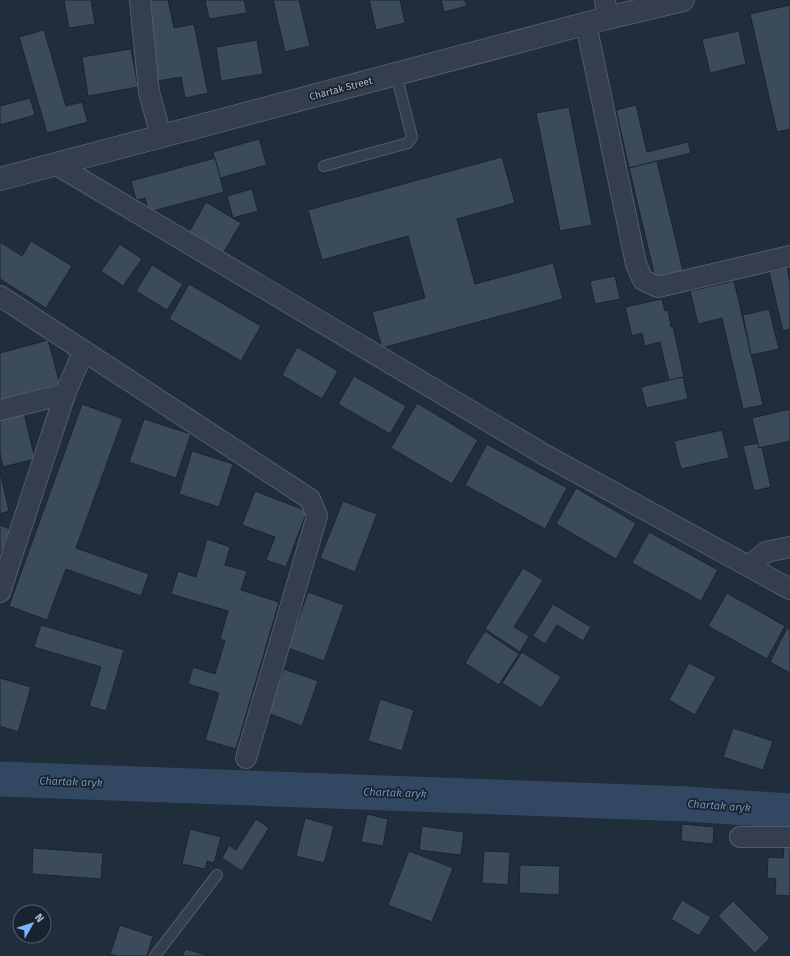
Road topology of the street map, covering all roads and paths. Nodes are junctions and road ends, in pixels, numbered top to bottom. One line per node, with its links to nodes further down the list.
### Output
1 (140, 0): 6 (street)
2 (683, 0): 3 (street, Chartak Street)
3 (606, 9): 4 (street, Chartak Street)
4 (586, 24): 5 (street, Chartak Street); 10 (street)
5 (396, 74): 6 (street, Chartak Street); 8 (lane)
6 (161, 136): 7 (street, Chartak Street)
7 (55, 164): 9 (street, Chartak Street); 16 (street)
8 (324, 166)
9 (0, 179)
10 (790, 256)
11 (0, 296): 12 (street)
12 (83, 352): 13 (street); 19 (street)
13 (65, 394): 14 (street); 18 (street)
14 (0, 410)
15 (790, 547): 16 (street)
16 (749, 566): 17 (street)
17 (790, 589)
18 (0, 592)
19 (246, 758)
20 (740, 837): 21 (street)
21 (790, 837)
22 (217, 875): 23 (lane)
23 (155, 956)

